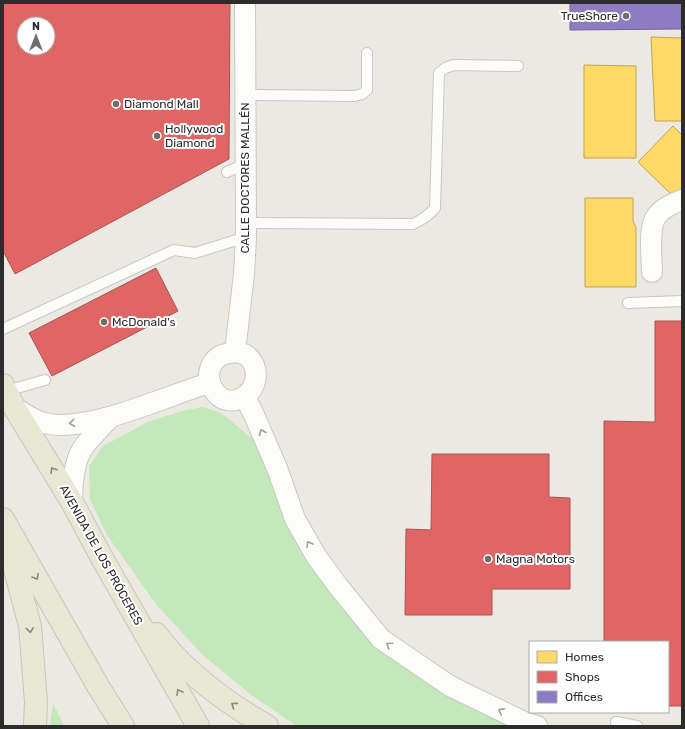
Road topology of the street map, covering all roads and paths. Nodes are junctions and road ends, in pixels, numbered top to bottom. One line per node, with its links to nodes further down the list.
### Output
1 (245, 3): 4 (street, CALLE DOCTORES MALLÉN)
2 (367, 53): 4 (lane)
3 (518, 66): 8 (lane)
4 (245, 95): 5 (street, CALLE DOCTORES MALLÉN)
5 (245, 164): 6 (lane); 8 (street, CALLE DOCTORES MALLÉN)
6 (227, 172)
7 (682, 200): 9 (street)
8 (246, 230): 12 (lane); 13 (street, CALLE DOCTORES MALLÉN)
9 (652, 272)
10 (682, 301): 11 (lane)
11 (628, 303)
12 (3, 329)
13 (235, 352): 15 (street); 17 (street)
14 (45, 380): 16 (lane)
15 (209, 383): 17 (street); 18 (street)
16 (8, 394): 18 (street, one-way to 16); 19 (main road, AVENIDA DE LOS PRÓCERES, one-way to 16)
17 (245, 397): 30 (street, one-way to 17)
18 (111, 417): 19 (street)
19 (72, 502): 22 (main road, AVENIDA DE LOS PRÓCERES)
20 (3, 519): 23 (main road, one-way to 23)
21 (3, 525): 25 (main road, one-way to 25)
22 (120, 589): 28 (main road, AVENIDA DE LOS PRÓCERES, one-way to 22); 29 (main road, one-way to 22)
23 (98, 686): 26 (main road); 27 (main road)
24 (616, 722): 31 (lane)
25 (35, 726)
26 (111, 726)
27 (123, 726)
28 (198, 726)
29 (267, 726)
30 (537, 726)
31 (637, 726)

